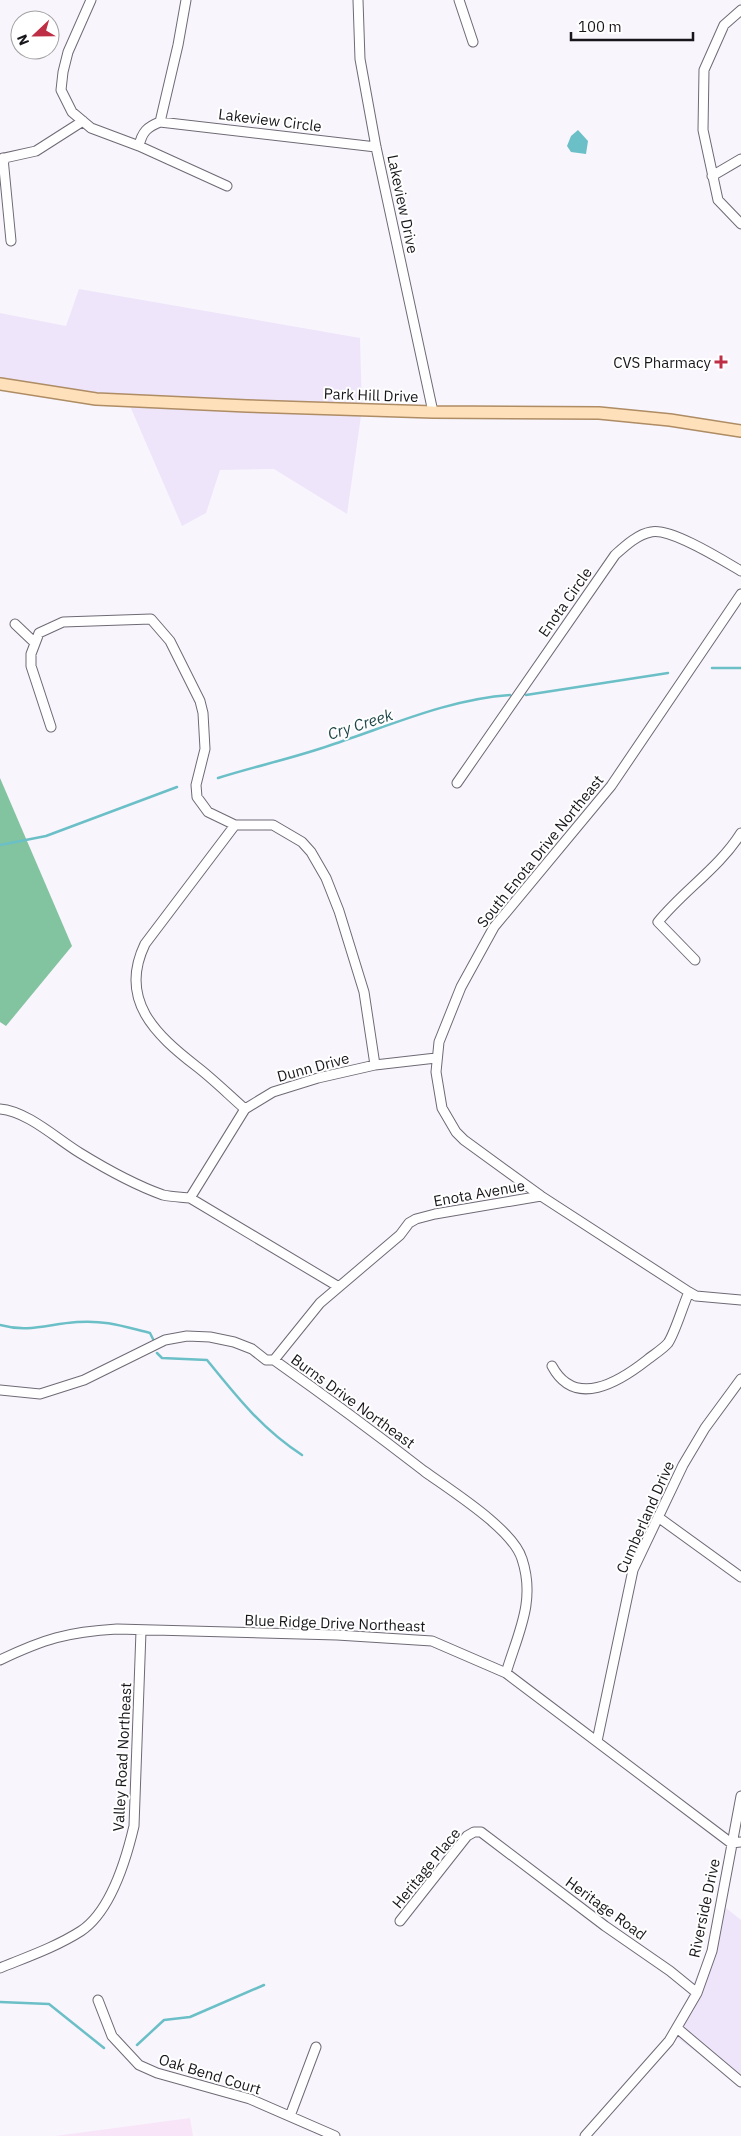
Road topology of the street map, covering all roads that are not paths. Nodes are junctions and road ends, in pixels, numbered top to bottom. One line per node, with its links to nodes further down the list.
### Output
1 (91, 0): 7 (street)
2 (186, 0): 8 (street)
3 (358, 0): 10 (street, Lakeview Drive)
4 (459, 0): 6 (street)
5 (741, 10): 13 (street)
6 (473, 42)
7 (83, 121): 9 (street); 11 (street)
8 (160, 122): 9 (street); 10 (street, Lakeview Circle)
9 (139, 146): 14 (street)
10 (376, 146): 18 (street, Lakeview Drive)
11 (2, 159): 16 (street)
12 (741, 159): 13 (street)
13 (712, 176): 15 (street)
14 (227, 186)
15 (741, 224)
16 (11, 242)
17 (0, 384): 18 (main road, Park Hill Drive)
18 (433, 412): 19 (main road, Park Hill Drive)
19 (741, 431)
20 (741, 571): 25 (street, Enota Circle)
21 (741, 594): 29 (street, South Enota Drive Northeast)
22 (15, 624): 23 (street)
23 (34, 643): 24 (street); 26 (street)
24 (51, 727)
25 (458, 783)
26 (235, 825): 30 (street); 32 (street)
27 (741, 833): 28 (street)
28 (695, 960)
29 (436, 1058): 30 (street, Dunn Drive); 33 (street, South Enota Drive Northeast)
30 (375, 1065): 32 (street, Dunn Drive)
31 (0, 1109): 34 (street)
32 (245, 1109): 34 (street, Dunn Drive)
33 (542, 1196): 35 (street, Enota Avenue); 36 (street, Enota Avenue)
34 (190, 1198): 35 (street)
35 (339, 1288): 38 (street, Enota Avenue)
36 (688, 1292): 37 (street, Enota Avenue); 39 (street)
37 (741, 1300)
38 (274, 1360): 41 (street, Burns Drive Northeast); 46 (street, Burns Drive Northeast)
39 (552, 1366)
40 (741, 1379): 42 (street, Cumberland Drive)
41 (0, 1390)
42 (658, 1516): 43 (street); 47 (street, Cumberland Drive)
43 (741, 1577)
44 (141, 1631): 45 (street, Blue Ridge Drive Northeast); 46 (street, Blue Ridge Drive Northeast); 52 (street, Valley Road Northeast)
45 (0, 1660)
46 (506, 1673): 47 (street, Blue Ridge Drive Northeast)
47 (597, 1741): 49 (street, Blue Ridge Drive Northeast)
48 (741, 1796): 49 (street, Riverside Drive)
49 (736, 1843): 53 (street, Riverside Drive)
50 (499, 1844): 51 (street, Heritage Place); 53 (street, Heritage Road)
51 (400, 1922)
52 (0, 1968)
53 (697, 1994): 55 (street, Riverside Drive)
54 (98, 2000): 58 (street, Oak Bend Court)
55 (677, 2028): 57 (street); 60 (street, Riverside Drive)
56 (316, 2047): 58 (street)
57 (741, 2082)
58 (290, 2116): 59 (street, Oak Bend Court)
59 (334, 2136)
60 (585, 2136)

